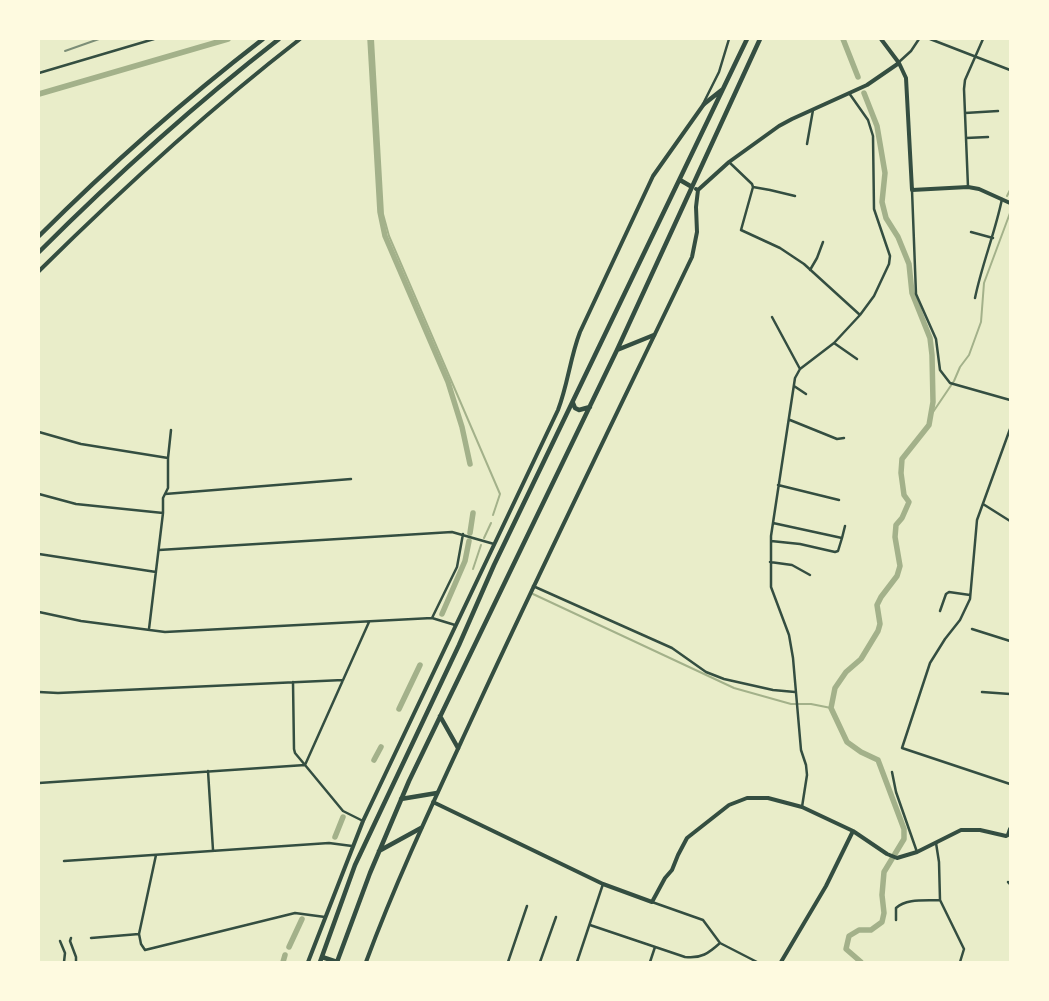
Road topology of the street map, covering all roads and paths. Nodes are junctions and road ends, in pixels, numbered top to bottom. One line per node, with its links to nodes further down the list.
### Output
1 (154, 39): 15 (street)
2 (263, 39): 36 (highway)
3 (279, 39): 39 (highway)
4 (300, 39): 41 (street)
5 (729, 39): 18 (street)
6 (747, 39): 16 (highway)
7 (760, 39): 27 (highway)
8 (881, 39): 13 (street)
9 (920, 39): 13 (street)
10 (930, 39): 12 (street)
11 (983, 39): 12 (street)
12 (976, 56): 14 (street); 21 (street)
13 (898, 63): 17 (street); 31 (street)
14 (1010, 70)
15 (39, 73)
16 (724, 88): 18 (highway); 26 (highway)
17 (849, 93): 19 (street); 43 (street)
18 (704, 104): 63 (street)
19 (814, 109): 24 (street); 25 (street)
20 (998, 112): 21 (street)
21 (965, 113): 23 (street)
22 (988, 137): 23 (street)
23 (966, 138): 29 (street)
24 (807, 144)
25 (729, 162): 28 (street); 30 (street)
26 (680, 180): 27 (highway); 53 (highway)
27 (692, 187): 30 (street); 47 (highway)
28 (752, 187): 32 (street); 40 (street)
29 (968, 187): 31 (street); 33 (street)
30 (698, 190): 45 (street)
31 (912, 190): 52 (street)
32 (795, 196)
33 (1002, 199): 34 (street); 37 (street)
34 (1010, 201)
35 (971, 232): 37 (street)
36 (39, 236)
37 (993, 238): 42 (street)
38 (822, 242): 40 (street)
39 (39, 252)
40 (810, 270): 43 (street)
41 (39, 271)
42 (974, 298)
43 (860, 315): 46 (street)
44 (772, 317): 49 (street)
45 (654, 335): 47 (highway); 84 (street)
46 (834, 343): 48 (street); 49 (street)
47 (617, 350): 54 (highway)
48 (857, 359)
49 (800, 369): 50 (street)
50 (794, 386): 51 (street); 55 (street)
51 (806, 394)
52 (1010, 400)
53 (573, 403): 54 (highway); 61 (highway)
54 (590, 407): 100 (highway)
55 (790, 420): 59 (street); 64 (street)
56 (171, 430): 60 (street)
57 (1010, 430): 68 (street)
58 (39, 432): 60 (street)
59 (844, 438)
60 (168, 458): 66 (street)
61 (540, 473): 63 (street); 81 (highway)
62 (351, 479): 66 (street)
63 (526, 479): 76 (street)
64 (778, 485): 67 (street); 71 (street)
65 (39, 494): 69 (street)
66 (165, 494): 69 (street)
67 (838, 500)
68 (983, 504): 70 (street); 85 (street)
69 (163, 513): 77 (street)
70 (1010, 521)
71 (773, 523): 74 (street); 75 (street)
72 (845, 526): 74 (street)
73 (462, 534): 76 (street); 77 (street); 88 (street)
74 (842, 538): 75 (street)
75 (771, 541): 80 (street)
76 (495, 545): 79 (street)
77 (159, 550): 82 (street)
78 (39, 554): 82 (street)
79 (489, 558): 81 (street); 90 (street)
80 (770, 562): 83 (street); 97 (street)
81 (493, 569): 136 (highway)
82 (156, 572): 91 (street)
83 (810, 575)
84 (533, 586): 97 (street); 101 (street)
85 (970, 594): 86 (street); 106 (street)
86 (940, 610)
87 (39, 612): 91 (street)
88 (432, 618): 89 (street); 90 (street)
89 (369, 622): 91 (street); 94 (street)
90 (457, 626): 111 (street)
91 (149, 629)
92 (972, 629): 93 (street)
93 (1010, 641)
94 (343, 680): 95 (street); 102 (street)
95 (292, 682): 96 (street); 102 (street)
96 (39, 692)
97 (795, 692): 110 (street)
98 (982, 692): 99 (street)
99 (1010, 694)
100 (440, 716): 101 (highway); 108 (highway)
101 (458, 748): 107 (street)
102 (305, 764): 103 (street); 111 (street)
103 (208, 771): 105 (street); 117 (street)
104 (892, 772): 119 (street)
105 (39, 783)
106 (1010, 784)
107 (437, 793): 108 (highway); 109 (street)
108 (401, 799): 118 (highway)
109 (433, 802): 112 (street); 122 (street)
110 (802, 806): 114 (street); 124 (street)
111 (363, 821): 116 (street)
112 (421, 828): 118 (highway); 141 (street)
113 (1010, 829): 115 (street)
114 (853, 831): 119 (street); 147 (street)
115 (936, 843): 119 (street); 123 (street)
116 (352, 846): 117 (street); 127 (street)
117 (213, 850): 120 (street)
118 (378, 852): 140 (highway)
119 (917, 852)
120 (156, 855): 121 (street); 130 (street)
121 (64, 861)
122 (603, 884): 124 (street); 129 (street)
123 (940, 900): 128 (street); 148 (street)
124 (652, 902): 134 (street)
125 (527, 906): 142 (street)
126 (556, 917): 143 (street)
127 (325, 918): 130 (street); 139 (street)
128 (896, 920)
129 (590, 925): 135 (street); 144 (street)
130 (139, 934): 132 (street)
131 (71, 938): 138 (street)
132 (91, 938)
133 (60, 941): 137 (street)
134 (720, 943): 135 (street); 146 (street)
135 (656, 947): 145 (street)
136 (321, 960): 140 (highway)
137 (64, 962)
138 (76, 962)
139 (308, 962)
140 (337, 962)
141 (366, 962)
142 (508, 962)
143 (540, 962)
144 (578, 962)
145 (650, 962)
146 (757, 962)
147 (781, 962)
148 (960, 962)

